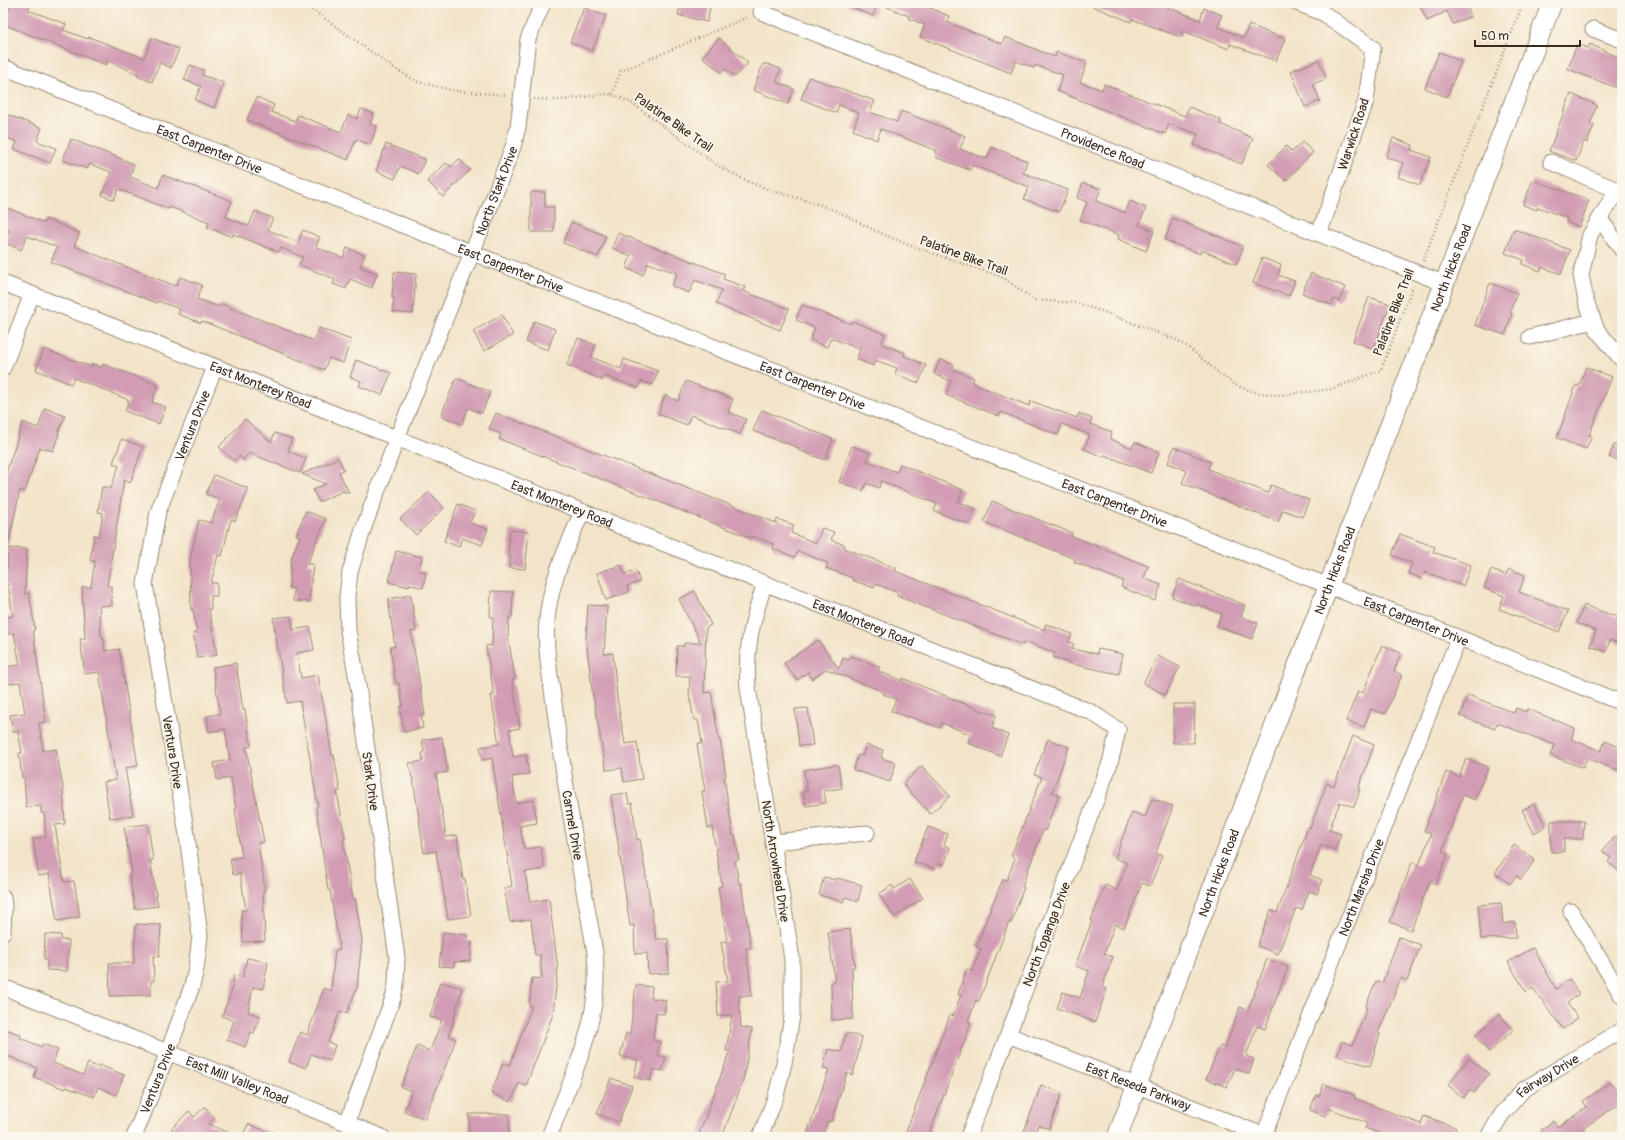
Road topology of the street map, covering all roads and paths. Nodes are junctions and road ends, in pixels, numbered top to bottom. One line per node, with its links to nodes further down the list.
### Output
1 (297, 3): 11 (path)
2 (543, 3): 11 (street, North Stark Drive)
3 (1297, 3): 15 (street, Warwick Road)
4 (1523, 3): 18 (path, Palatine Bike Trail)
5 (1552, 3): 20 (main road, North Hicks Road)
6 (762, 7): 10 (path); 15 (street, Providence Road)
7 (1593, 29): 8 (street)
8 (1622, 40)
9 (3, 67): 17 (street, East Carpenter Drive)
10 (612, 94): 11 (path); 18 (path, Palatine Bike Trail)
11 (522, 97): 17 (street, North Stark Drive)
12 (1551, 162): 13 (street)
13 (1620, 189): 14 (street)
14 (1600, 219): 16 (street); 22 (street)
15 (1319, 234): 18 (street, Providence Road)
16 (1622, 250)
17 (472, 252): 27 (street, North Stark Drive); 30 (street, East Carpenter Drive)
18 (1418, 273): 20 (street, Providence Road)
19 (3, 283): 21 (street, East Monterey Road)
20 (1445, 284): 30 (main road, North Hicks Road)
21 (32, 294): 25 (street, East Monterey Road); 26 (street)
22 (1594, 321): 23 (street); 24 (street)
23 (1530, 337)
24 (1622, 360)
25 (215, 367): 27 (street, East Monterey Road); 43 (street, Ventura Drive)
26 (3, 368)
27 (397, 438): 28 (street, East Monterey Road); 45 (street, Stark Drive)
28 (582, 512): 29 (street, East Monterey Road); 49 (street, Carmel Drive)
29 (765, 583): 33 (street, East Monterey Road); 35 (street, North Arrowhead Drive)
30 (1329, 586): 31 (street, East Carpenter Drive); 44 (main road, North Hicks Road)
31 (1458, 639): 32 (street, East Carpenter Drive); 46 (street, North Marsha Drive)
32 (1622, 703)
33 (1118, 730): 42 (street, North Topanga Drive)
34 (867, 833): 35 (street)
35 (773, 842): 50 (street, North Arrowhead Drive)
36 (3, 897): 38 (street)
37 (1571, 912): 40 (street)
38 (3, 932)
39 (3, 987): 43 (street, East Mill Valley Road)
40 (1622, 996)
41 (1622, 1030): 53 (street, Fairway Drive)
42 (1008, 1035): 44 (street, East Reseda Parkway); 51 (street, North Topanga Drive)
43 (168, 1052): 45 (street, East Mill Valley Road); 47 (street, Ventura Drive)
44 (1137, 1085): 46 (street, East Reseda Parkway); 52 (main road, North Hicks Road)
45 (347, 1123): 48 (street, East Mill Valley Road)
46 (1266, 1136)
47 (134, 1137)
48 (382, 1137)
49 (549, 1137)
50 (760, 1137)
51 (968, 1137)
52 (1117, 1137)
53 (1488, 1137)

